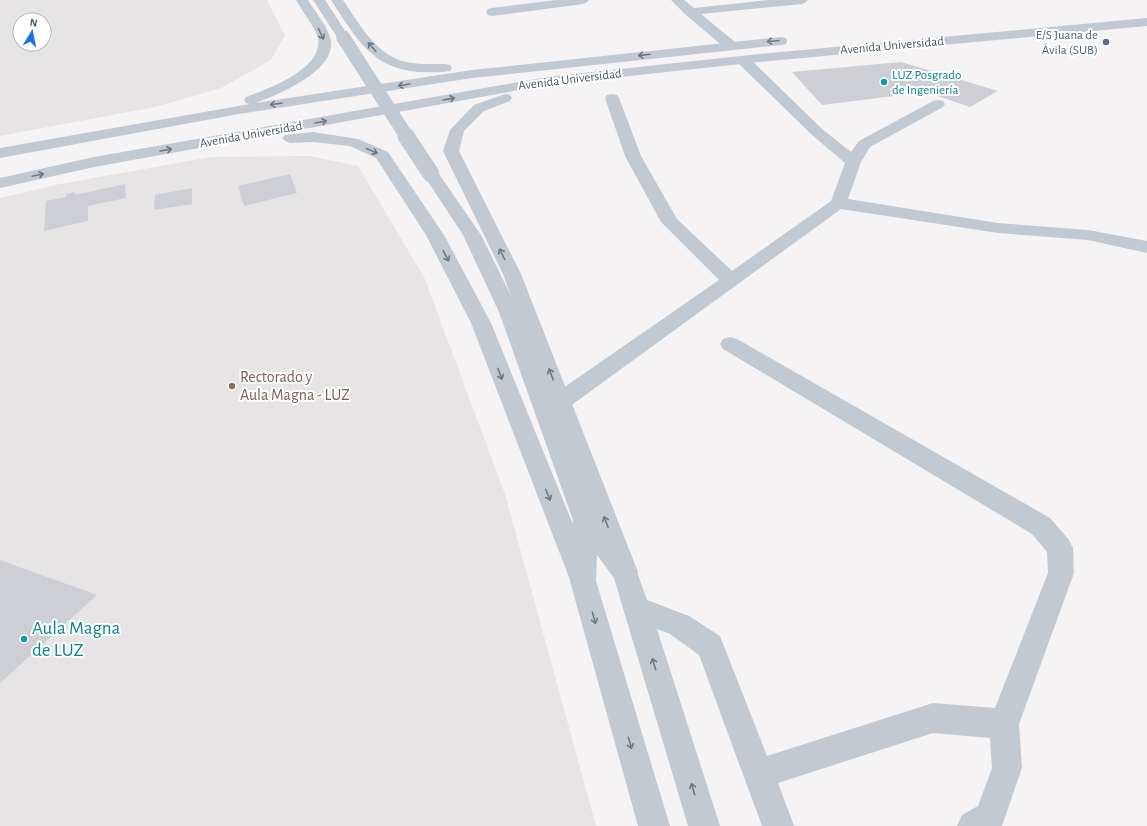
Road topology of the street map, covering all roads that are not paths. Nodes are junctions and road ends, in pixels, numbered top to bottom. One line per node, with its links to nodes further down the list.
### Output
1 (302, 0): 16 (street, one-way to 16)
2 (319, 0): 26 (street, bridge)
3 (337, 0): 13 (street, one-way to 3)
4 (583, 0): 7 (street)
5 (677, 0): 8 (street)
6 (802, 0): 8 (street)
7 (492, 12)
8 (690, 12): 11 (street)
9 (1147, 22): 12 (street, Avenida Universidad)
10 (793, 40): 11 (street, Avenida Universidad, one-way to 11)
11 (730, 45): 13 (street, Avenida Universidad, one-way to 13)
12 (743, 60): 13 (street, Avenida Universidad); 19 (street)
13 (546, 74): 16 (street, Avenida Universidad, one-way to 16); 17 (street, Avenida Universidad, one-way to 13); 25 (street, one-way to 13)
14 (612, 98): 23 (street)
15 (938, 104): 19 (street)
16 (211, 115): 18 (street, Avenida Universidad)
17 (223, 140): 20 (street, Avenida Universidad, one-way to 17); 28 (street, one-way to 28)
18 (0, 153)
19 (853, 162): 21 (street)
20 (0, 183)
21 (838, 202): 22 (street); 23 (street)
22 (1147, 247)
23 (731, 281): 25 (street)
24 (730, 344): 30 (street)
25 (561, 401): 27 (street, one-way to 25)
26 (585, 520): 27 (street); 28 (street)
27 (625, 572): 29 (street)
28 (583, 581): 32 (street, one-way to 32)
29 (637, 609): 31 (street); 33 (street, one-way to 29)
30 (1004, 724): 31 (street); 35 (street)
31 (759, 774): 34 (street)
32 (654, 826)
33 (704, 826)
34 (778, 826)
35 (973, 826)

